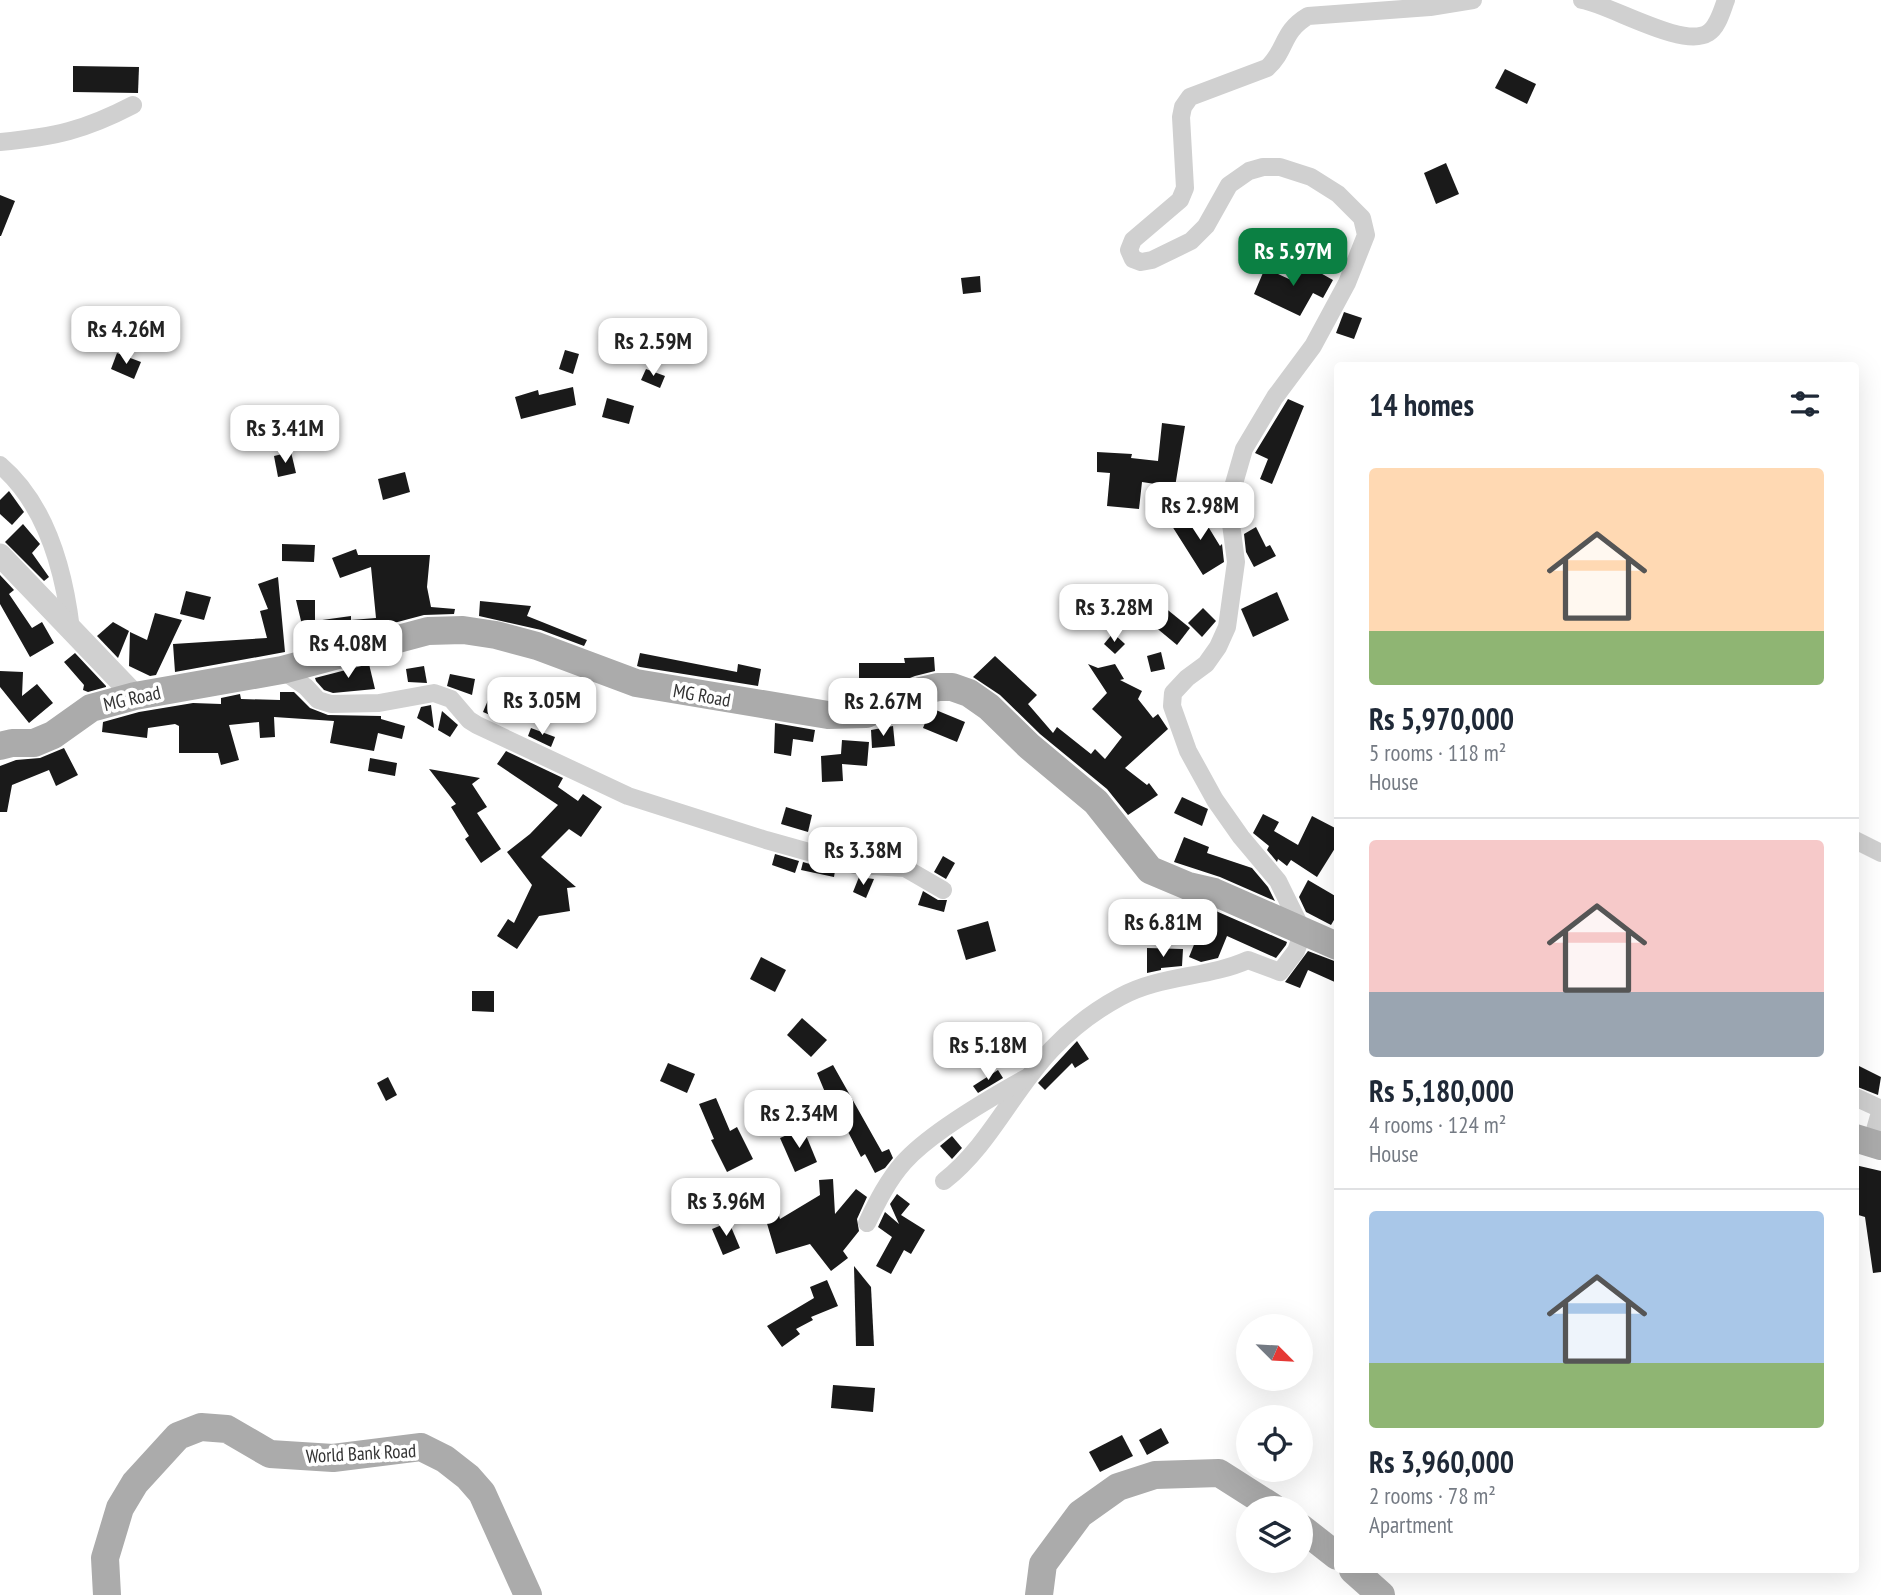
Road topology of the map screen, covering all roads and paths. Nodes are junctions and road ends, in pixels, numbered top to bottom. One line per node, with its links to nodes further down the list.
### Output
1 (1473, 0): 15 (street)
2 (1582, 0): 3 (street)
3 (1726, 0)
4 (133, 105): 5 (street)
5 (0, 142)
6 (0, 466): 8 (street)
7 (0, 555): 8 (street)
8 (71, 629): 10 (street)
9 (282, 670): 10 (main road, MG Road); 14 (street); 15 (main road, MG Road)
10 (135, 696): 11 (main road, MG Road)
11 (0, 746)
12 (1859, 842): 13 (street)
13 (1881, 853)
14 (943, 890)
15 (1303, 932): 16 (main road, MG Road); 17 (street)
16 (1334, 945)
17 (1032, 1075): 20 (street); 21 (street)
18 (1859, 1099): 19 (street)
19 (1869, 1142)
20 (944, 1181)
21 (867, 1223)
22 (1256, 1496): 28 (main road)
23 (1313, 1537): 24 (main road)
24 (1334, 1554)
25 (1356, 1573): 29 (main road)
26 (107, 1595): 27 (main road, World Bank Road)
27 (528, 1595)
28 (1039, 1595)
29 (1381, 1595)

